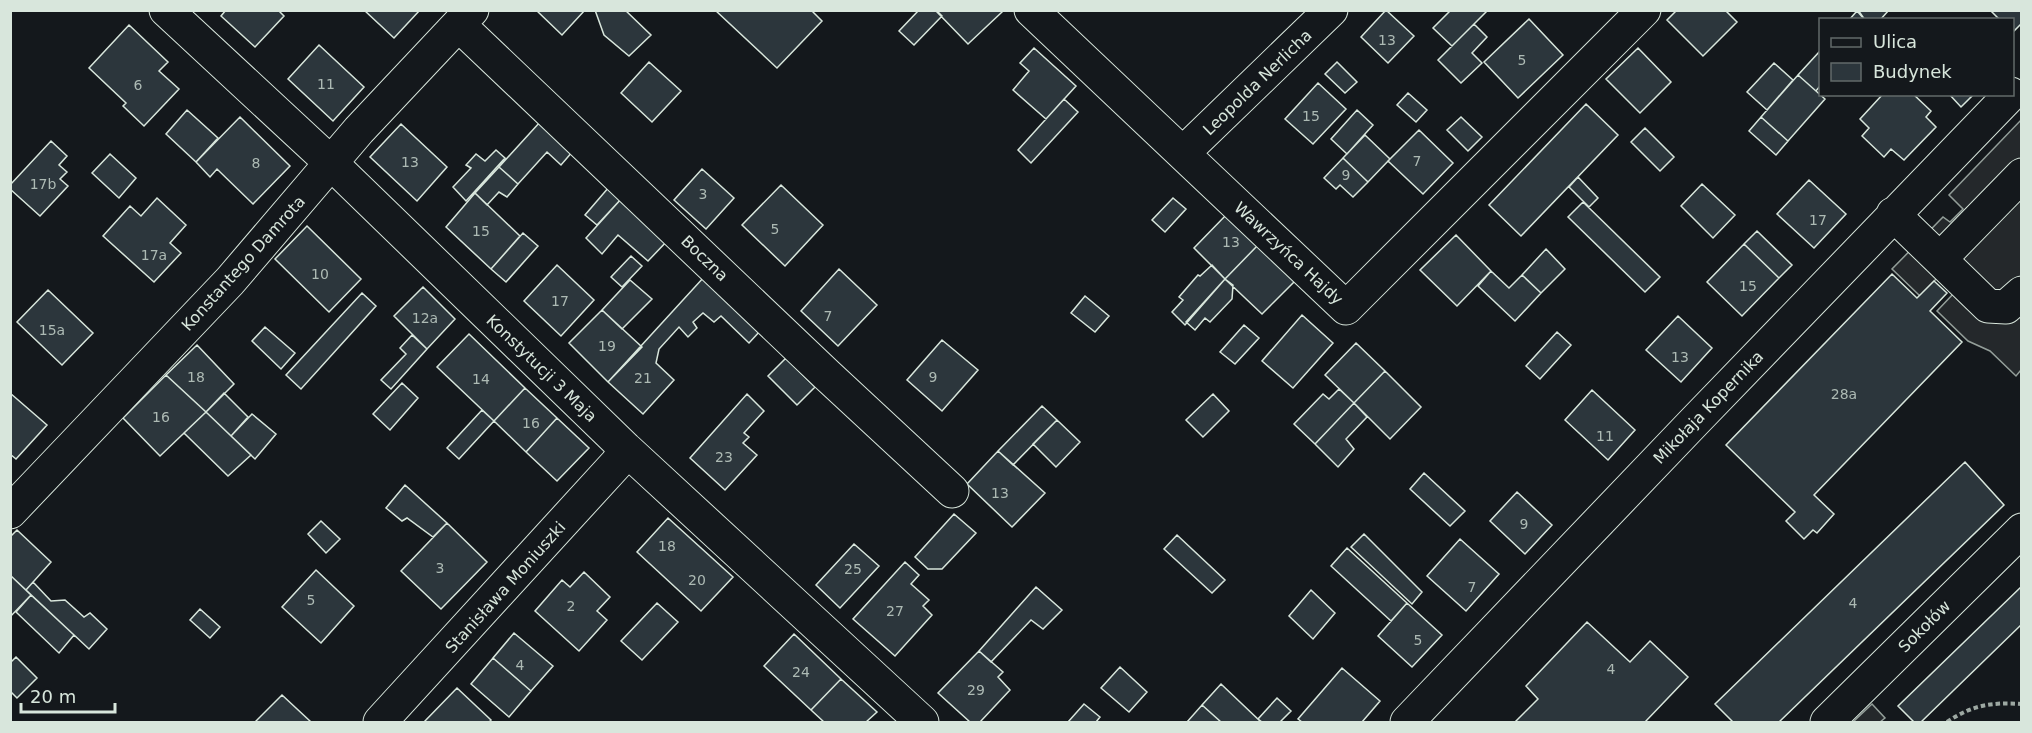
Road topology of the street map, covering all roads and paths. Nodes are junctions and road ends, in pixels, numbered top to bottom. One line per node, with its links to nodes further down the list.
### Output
1 (165, 10): 8 (street, Konstytucji 3 Maja)
2 (1031, 10): 7 (street, Wawrzyńca Hajdy)
3 (1331, 10): 7 (street, Leopolda Nerlicha)
4 (1644, 10): 7 (street, Wawrzyńca Hajdy)
5 (465, 16): 8 (street, Konstantego Damrota); 14 (street, Boczna)
6 (2009, 96): 10 (street, Mikołaja Kopernika)
7 (1183, 153)
8 (331, 163): 13 (street, Konstytucji 3 Maja); 15 (street, Konstantego Damrota)
9 (2022, 175): 11 (street)
10 (1893, 214): 11 (street); 20 (street, Mikołaja Kopernika)
11 (1940, 259): 12 (street)
12 (2022, 293)
13 (626, 449): 18 (street, Stanisława Moniuszki); 19 (street, Konstytucji 3 Maja)
14 (952, 491)
15 (10, 512)
16 (2022, 530): 21 (street, Sokołów)
17 (2022, 704): 22 (path)
18 (380, 723)
19 (922, 723)
20 (1407, 723)
21 (1827, 723)
22 (1947, 723)

